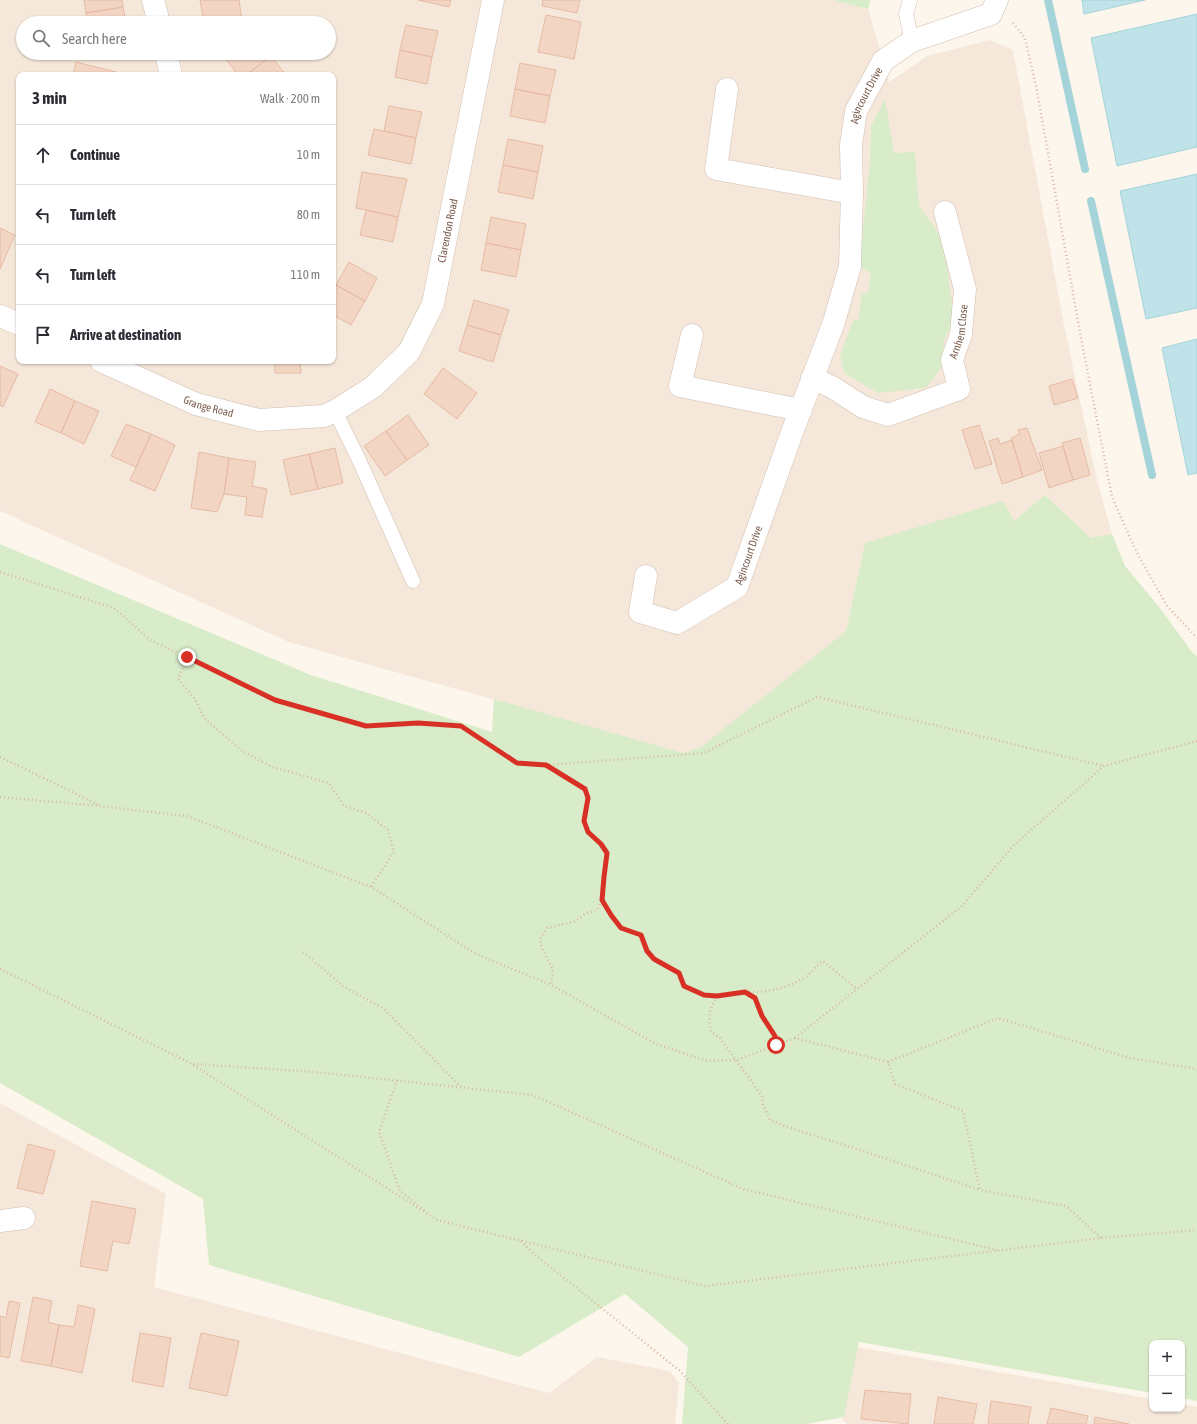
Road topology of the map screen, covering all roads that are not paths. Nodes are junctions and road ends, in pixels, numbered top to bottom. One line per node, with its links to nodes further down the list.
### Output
1 (153, 0): 5 (street)
2 (493, 0): 18 (street, Clarendon Road)
3 (910, 0): 6 (lane)
4 (994, 7): 6 (street, Agincourt Drive)
5 (157, 16)
6 (912, 41): 10 (street, Agincourt Drive)
7 (168, 60): 8 (street)
8 (170, 72)
9 (727, 89): 10 (street)
10 (852, 194): 16 (street, Agincourt Drive)
11 (945, 212): 16 (street, Arnhem Close)
12 (0, 316): 13 (street)
13 (16, 323)
14 (692, 335): 17 (street)
15 (108, 364): 18 (street, Grange Road)
16 (812, 378): 17 (street, Agincourt Drive)
17 (800, 410): 19 (street, Agincourt Drive)
18 (329, 414): 20 (lane)
19 (646, 576)
20 (413, 581)
21 (24, 1218): 22 (street)
22 (0, 1220)

